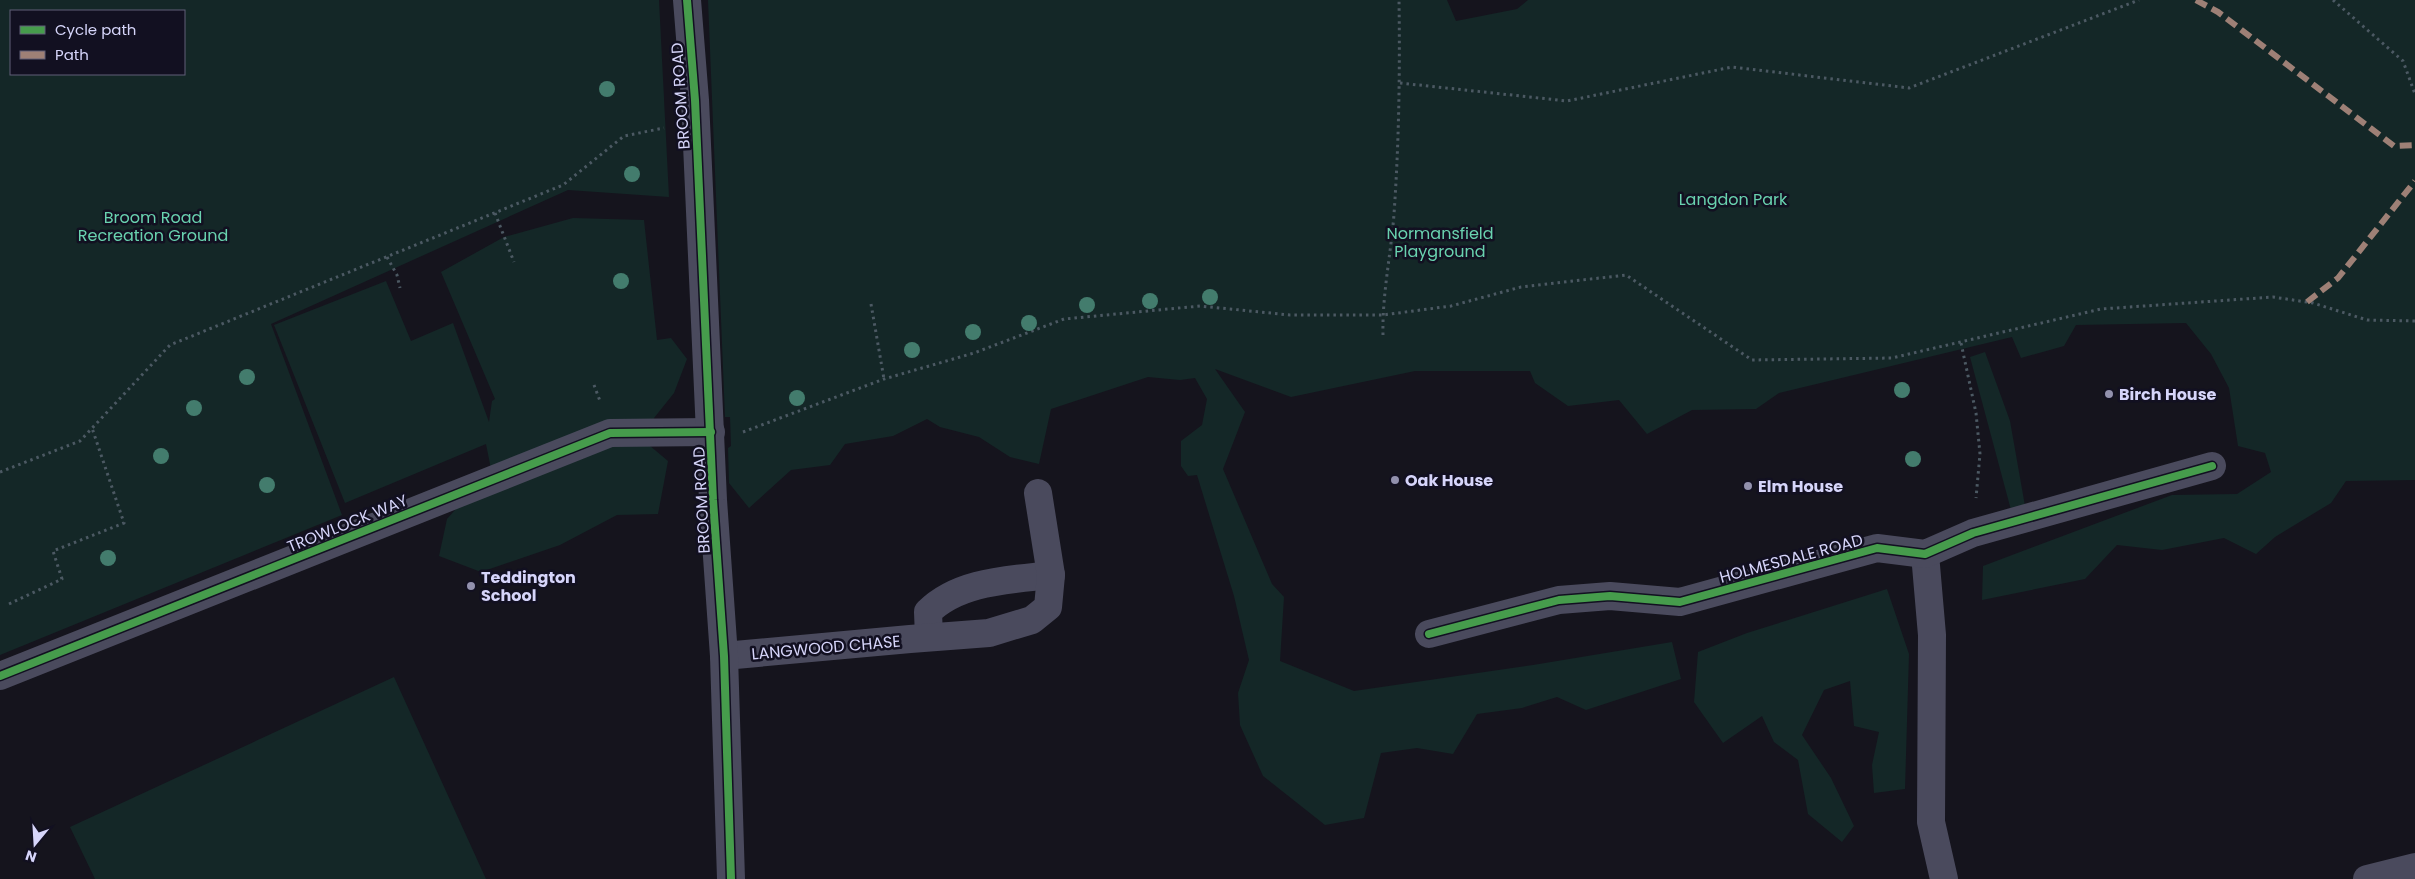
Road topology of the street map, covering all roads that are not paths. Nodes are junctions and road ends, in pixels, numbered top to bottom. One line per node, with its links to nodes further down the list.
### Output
1 (687, 0): 2 (street, BROOM ROAD)
2 (711, 435): 9 (street, BROOM ROAD); 10 (street, TROWLOCK WAY)
3 (2212, 466): 5 (street)
4 (1038, 493): 6 (street, LANGWOOD CHASE)
5 (1925, 554): 7 (street, HOLMESDALE ROAD); 13 (street)
6 (1051, 575): 8 (street); 8 (street, LANGWOOD CHASE)
7 (1429, 634)
8 (929, 638): 9 (street, LANGWOOD CHASE)
9 (724, 656): 12 (street, BROOM ROAD)
10 (0, 676)
11 (2415, 867): 14 (street)
12 (731, 879)
13 (1944, 879)
14 (2367, 879)

